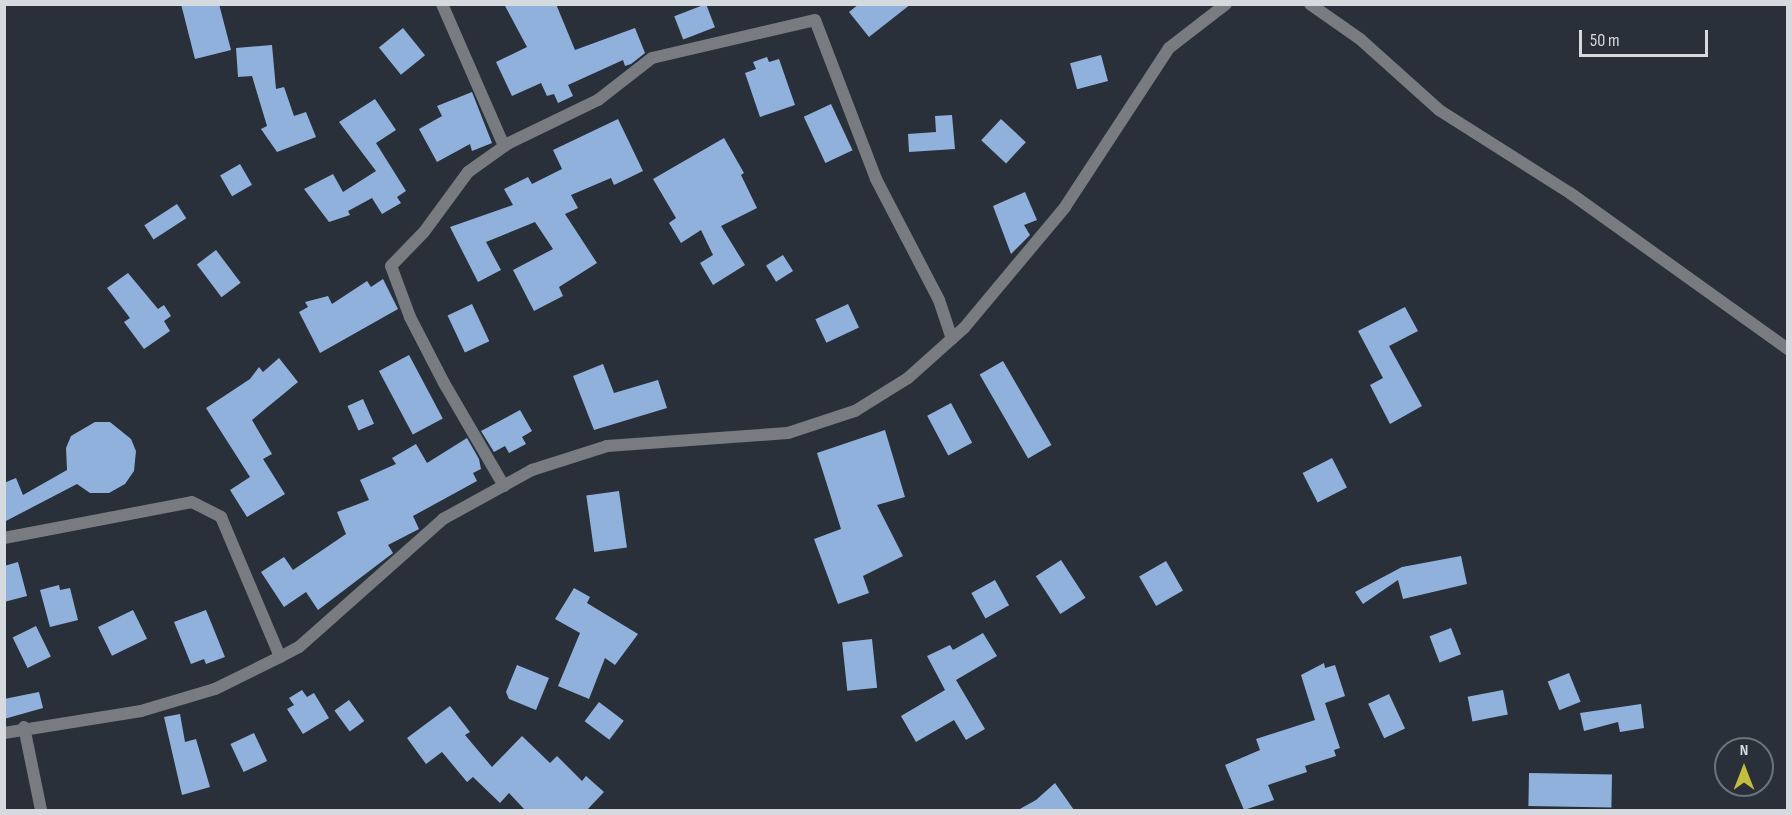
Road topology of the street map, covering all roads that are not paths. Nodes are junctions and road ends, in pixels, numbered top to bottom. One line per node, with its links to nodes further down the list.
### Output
1 (442, 4): 4 (street)
2 (1226, 4): 5 (street)
3 (1310, 4): 6 (street)
4 (504, 146): 5 (street); 7 (street)
5 (952, 339): 7 (street)
6 (1788, 349)
7 (504, 486): 9 (street)
8 (4, 538): 9 (street)
9 (280, 657): 10 (street)
10 (24, 727): 11 (street); 12 (street)
11 (4, 733)
12 (40, 810)

